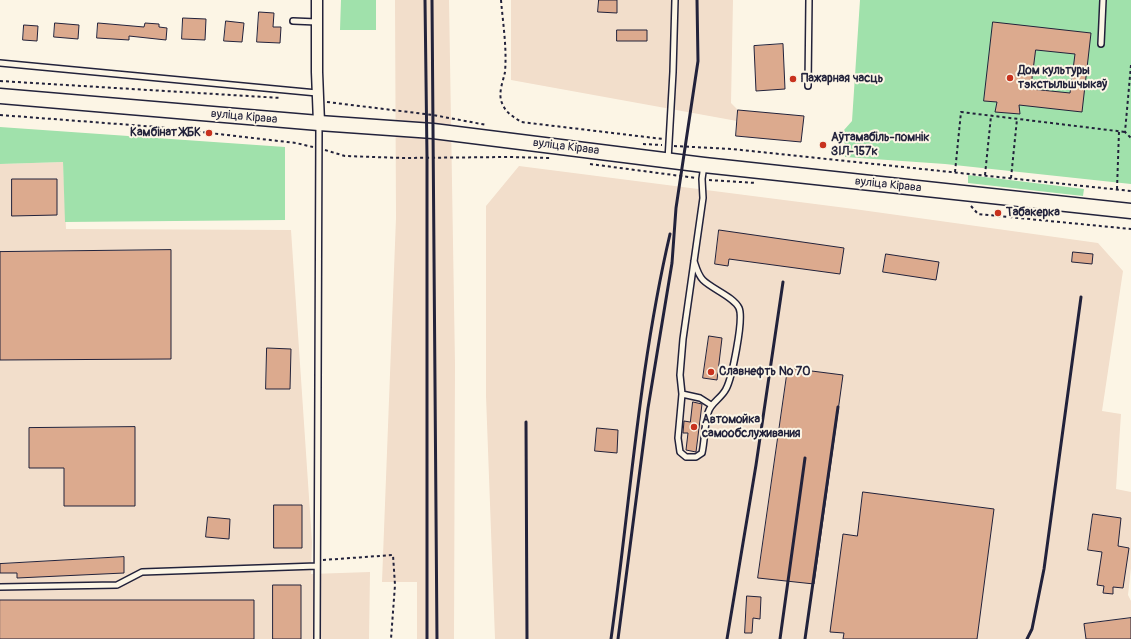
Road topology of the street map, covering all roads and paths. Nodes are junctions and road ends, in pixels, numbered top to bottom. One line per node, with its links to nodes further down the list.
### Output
1 (317, 0): 7 (street)
2 (502, 0): 24 (path)
3 (675, 0): 24 (lane)
4 (809, 0): 12 (lane)
5 (1102, 0): 8 (lane)
6 (292, 21): 7 (lane)
7 (317, 22): 14 (street)
8 (1101, 44)
9 (0, 63): 14 (lane)
10 (1131, 65): 22 (path)
11 (0, 81): 15 (path)
12 (808, 86)
13 (0, 96): 19 (main road, вуліца Кірава)
14 (318, 97): 19 (street); 20 (path)
15 (287, 98)
16 (0, 116): 27 (path)
17 (991, 116): 18 (path); 32 (path); 33 (path)
18 (1017, 119): 21 (path); 34 (path)
19 (319, 123): 27 (lane); 29 (main road, вуліца Кірава)
20 (492, 126)
21 (1119, 131): 22 (path); 36 (path)
22 (1125, 132): 23 (path)
23 (1131, 138)
24 (669, 140): 26 (lane)
25 (643, 144): 26 (path)
26 (668, 146): 29 (lane); 32 (path)
27 (318, 148): 28 (path); 44 (lane)
28 (555, 159)
29 (668, 160): 31 (main road, вуліца Кірава)
30 (587, 163): 31 (path)
31 (703, 172): 35 (path); 39 (main road, вуліца Кірава); 41 (lane)
32 (955, 172): 33 (path)
33 (985, 175): 34 (path)
34 (1011, 178): 36 (path)
35 (762, 184)
36 (1116, 189): 37 (path)
37 (1131, 191)
38 (970, 204): 40 (path)
39 (1131, 211)
40 (1131, 230)
41 (694, 261): 42 (lane); 43 (lane)
42 (682, 394): 43 (lane); 43 (lane)
43 (711, 405)
44 (317, 560): 45 (lane); 48 (path)
45 (317, 566): 46 (lane); 47 (lane)
46 (0, 587)
47 (317, 639)
48 (391, 639)

